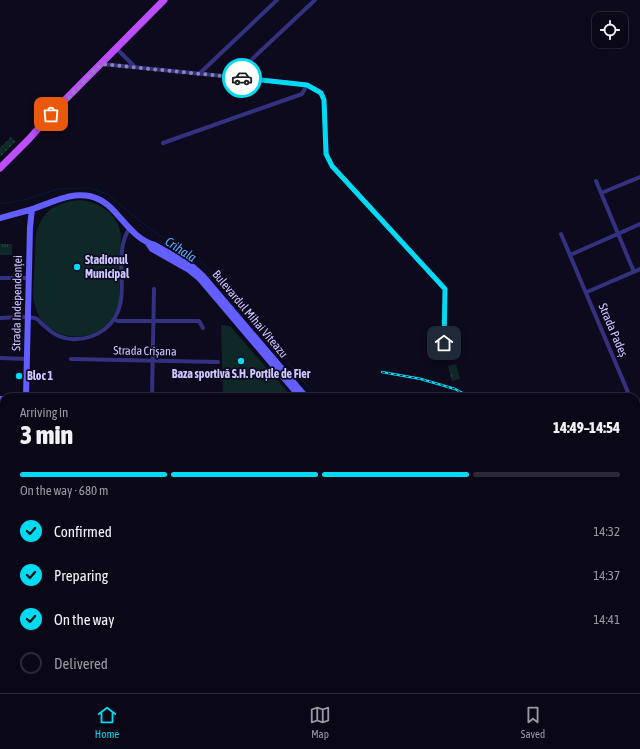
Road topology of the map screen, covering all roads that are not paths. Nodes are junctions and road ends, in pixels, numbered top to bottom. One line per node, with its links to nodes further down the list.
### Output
1 (164, 0): 4 (main road)
2 (277, 0): 7 (street)
3 (315, 0): 8 (street)
4 (116, 48): 5 (main road); 6 (street)
5 (101, 64): 6 (street); 11 (main road)
6 (136, 67): 7 (street)
7 (200, 73): 8 (street)
8 (233, 77): 9 (street)
9 (307, 85): 10 (street); 34 (street)
10 (163, 143)
11 (0, 168)
12 (640, 177): 14 (street)
13 (596, 181): 14 (street)
14 (601, 193): 20 (street)
15 (32, 209): 16 (main road, Bulevardul Mihai Viteazu); 18 (main road, Bulevardul Mihai Viteazu); 26 (main road, Strada Independenței)
16 (0, 218)
17 (640, 224): 20 (street)
18 (129, 229): 21 (main road, Bulevardul Mihai Viteazu); 30 (street)
19 (561, 234): 22 (street, Strada Padeș)
20 (618, 234): 22 (street); 24 (street)
21 (148, 243): 42 (main road, Bulevardul Mihai Viteazu); 43 (main road, Bulevardul Mihai Viteazu)
22 (570, 255): 28 (street, Strada Padeș)
23 (640, 269): 24 (street, Strada Padeș)
24 (634, 272): 28 (street, Strada Padeș)
25 (0, 278): 26 (street)
26 (29, 278): 30 (main road, Strada Independenței)
27 (154, 289): 32 (street)
28 (587, 292): 44 (street, Strada Padeș)
29 (0, 318): 30 (street)
30 (28, 318): 36 (main road, Strada Independenței)
31 (117, 321): 32 (street)
32 (154, 321): 33 (street); 38 (street)
33 (203, 328)
34 (444, 357)
35 (0, 358): 36 (street)
36 (27, 359): 40 (main road, Strada Independenței)
37 (71, 359): 38 (street, Strada Crișana)
38 (153, 361): 39 (street, Strada Crișana); 41 (street)
39 (218, 362)
40 (26, 393)
41 (152, 393)
42 (297, 393)
43 (303, 393)
44 (628, 393)

